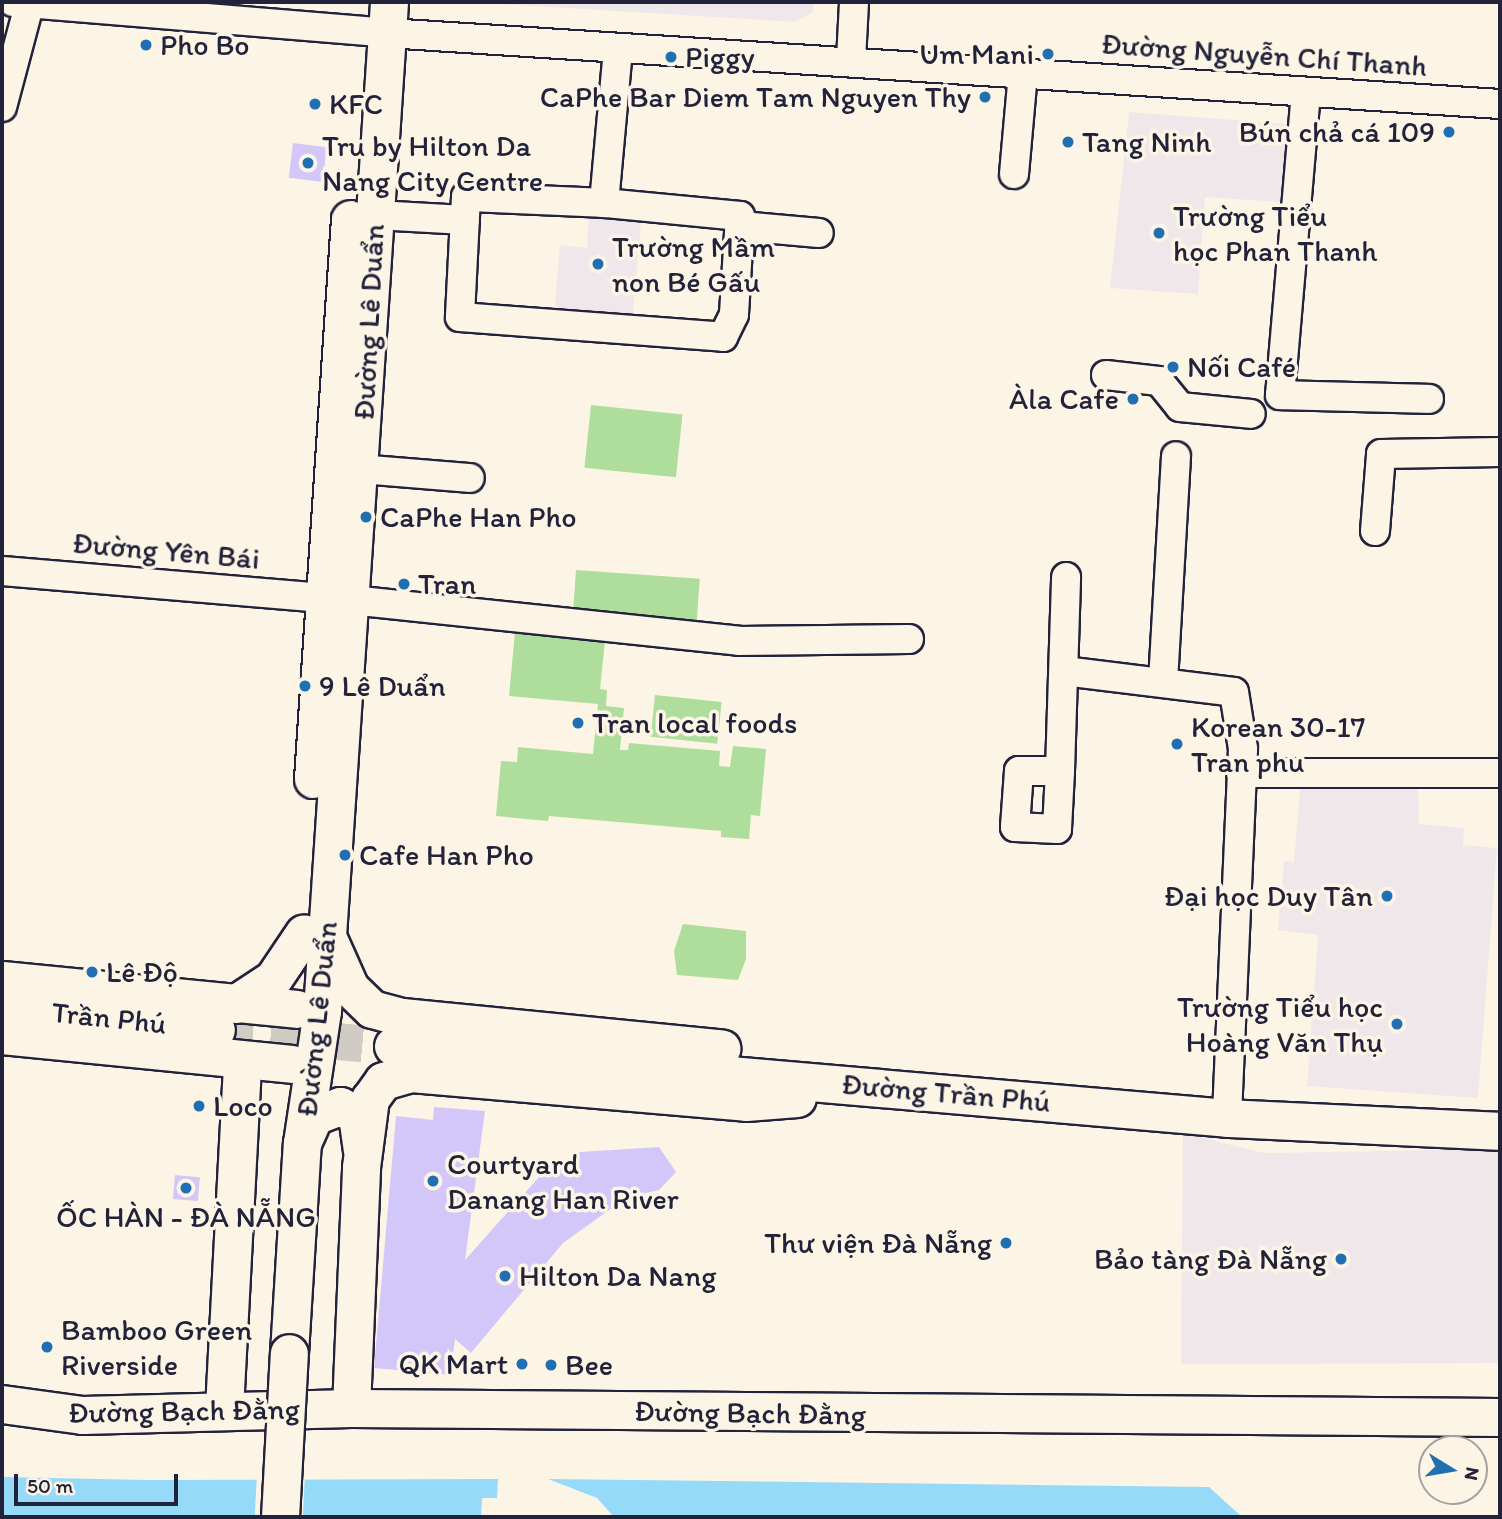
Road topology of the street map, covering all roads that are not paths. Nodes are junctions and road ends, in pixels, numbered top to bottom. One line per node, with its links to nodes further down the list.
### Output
1 (854, 2): 5 (street)
2 (24, 3): 3 (street, Đường Nguyễn Chí Thanh); 9 (street)
3 (377, 17): 4 (street, Đường Nguyễn Chí Thanh); 12 (main road, Đường Lê Duẩn); 26 (main road, Đường Lê Duẩn)
4 (618, 49): 5 (street, Đường Nguyễn Chí Thanh); 11 (street)
5 (851, 60): 6 (street, Đường Nguyễn Chí Thanh)
6 (1023, 74): 7 (street, Đường Nguyễn Chí Thanh); 10 (street)
7 (1306, 92): 8 (street, Đường Nguyễn Chí Thanh); 17 (street)
8 (1500, 104)
9 (2, 107)
10 (1014, 174)
11 (604, 202): 13 (street); 14 (street)
12 (376, 215): 13 (street); 21 (main road, Đường Lê Duẩn)
13 (465, 220): 14 (street)
14 (741, 221): 15 (street)
15 (819, 233)
16 (1106, 375): 18 (street)
17 (1429, 399)
18 (1251, 414)
19 (1500, 452): 23 (street)
20 (1177, 456): 29 (street)
21 (360, 469): 22 (street); 26 (main road, Đường Lê Duẩn)
22 (470, 478)
23 (1375, 531)
24 (2, 572): 26 (street, Đường Yên Bái)
25 (1066, 577): 28 (street)
26 (338, 598): 27 (street, Đường Yên Bái); 33 (main road, Đường Lê Duẩn)
27 (909, 639)
28 (1064, 671): 29 (street); 30 (street)
29 (1163, 682): 31 (street)
30 (1060, 771)
31 (1241, 772): 32 (street); 43 (street)
32 (1500, 773)
33 (316, 934): 36 (main road, Đường Lê Duẩn); 37 (main road); 42 (main road); 45 (main road, Đường Lê Duẩn)
34 (2, 980): 37 (main road)
35 (2, 1007): 37 (main road, Trần Phú)
36 (297, 1009): 37 (main road); 41 (main road, Đường Lê Duẩn)
37 (226, 1017)
38 (2, 1035): 40 (main road)
39 (393, 1046): 42 (main road, Đường Trần Phú)
40 (242, 1060): 41 (main road); 49 (main road)
41 (292, 1064): 45 (main road, Đường Lê Duẩn)
42 (899, 1089): 43 (main road, Đường Trần Phú); 46 (main road)
43 (1227, 1118): 44 (main road, Đường Trần Phú)
44 (1500, 1131)
45 (302, 1143): 46 (main road); 51 (main road, bridge)
46 (361, 1167): 48 (main road)
47 (2, 1404): 49 (main road, Đường Bạch Đằng)
48 (351, 1408): 49 (main road, Đường Bạch Đằng); 50 (main road, Đường Bạch Đằng)
49 (224, 1409)
50 (1500, 1417)
51 (279, 1517)

